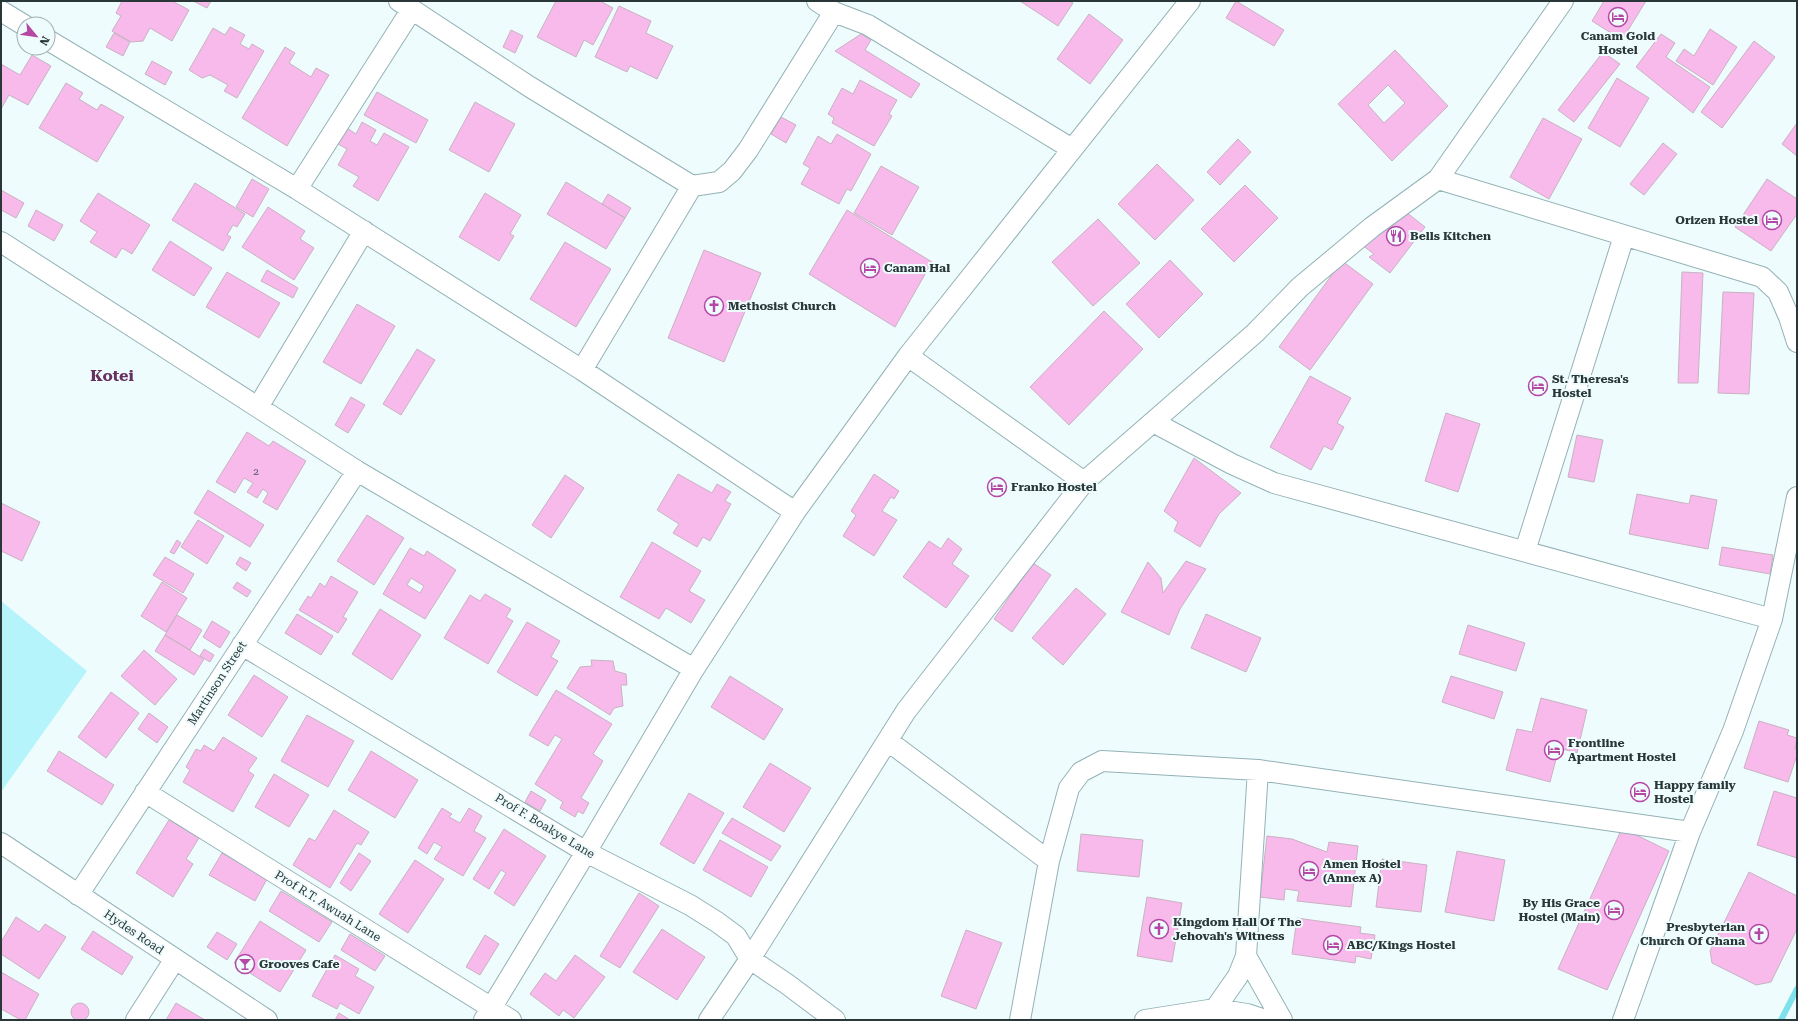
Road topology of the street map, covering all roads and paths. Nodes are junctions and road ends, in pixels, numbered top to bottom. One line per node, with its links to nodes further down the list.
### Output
1 (817, 1): 6 (street)
2 (1190, 1): 9 (street)
3 (1563, 1): 10 (street)
4 (405, 5): 11 (street); 12 (street)
5 (1, 12): 7 (street)
6 (834, 12): 9 (street); 11 (street)
7 (16, 20)
8 (56, 45): 12 (street)
9 (1072, 149): 17 (street)
10 (1438, 179): 14 (street); 20 (street)
11 (692, 186): 18 (street)
12 (297, 189): 13 (street)
13 (364, 231): 18 (street); 19 (street)
14 (1624, 236): 16 (street); 25 (street)
15 (1, 242): 19 (street)
16 (1797, 342)
17 (908, 356): 22 (street); 24 (street)
18 (582, 370): 24 (street)
19 (258, 407): 21 (street)
20 (1153, 422): 22 (street); 25 (street)
21 (357, 471): 27 (street, Martinson Street); 28 (street)
22 (1084, 482): 29 (street)
23 (1797, 497): 26 (street)
24 (795, 512): 28 (street)
25 (1525, 551): 26 (street)
26 (1772, 618): 32 (street)
27 (242, 645): 31 (street, Martinson Street); 34 (street, Prof F. Boakye Lane)
28 (694, 669): 34 (street)
29 (888, 741): 35 (street); 39 (street)
30 (1258, 770): 32 (street); 35 (street); 37 (street)
31 (144, 792): 36 (street, Martinson Street); 41 (street, Prof R.T. Awuah Lane)
32 (1690, 832): 51 (street)
33 (1, 842): 36 (street, Hydes Road)
34 (586, 852): 39 (street, Prof F. Boakye Lane); 41 (street)
35 (1049, 861): 47 (street)
36 (78, 894): 38 (street, Hydes Road)
37 (1246, 956): 40 (street); 50 (street)
38 (175, 959): 42 (street); 43 (street, Hydes Road)
39 (750, 960): 45 (street); 46 (street, Prof F. Boakye Lane)
40 (1215, 1009): 48 (street); 49 (street)
41 (488, 1014): 44 (street, Prof R.T. Awuah Lane)
42 (136, 1020)
43 (267, 1020)
44 (511, 1020)
45 (709, 1020)
46 (835, 1020)
47 (1020, 1020)
48 (1145, 1020)
49 (1265, 1020)
50 (1282, 1020)
51 (1623, 1020)

